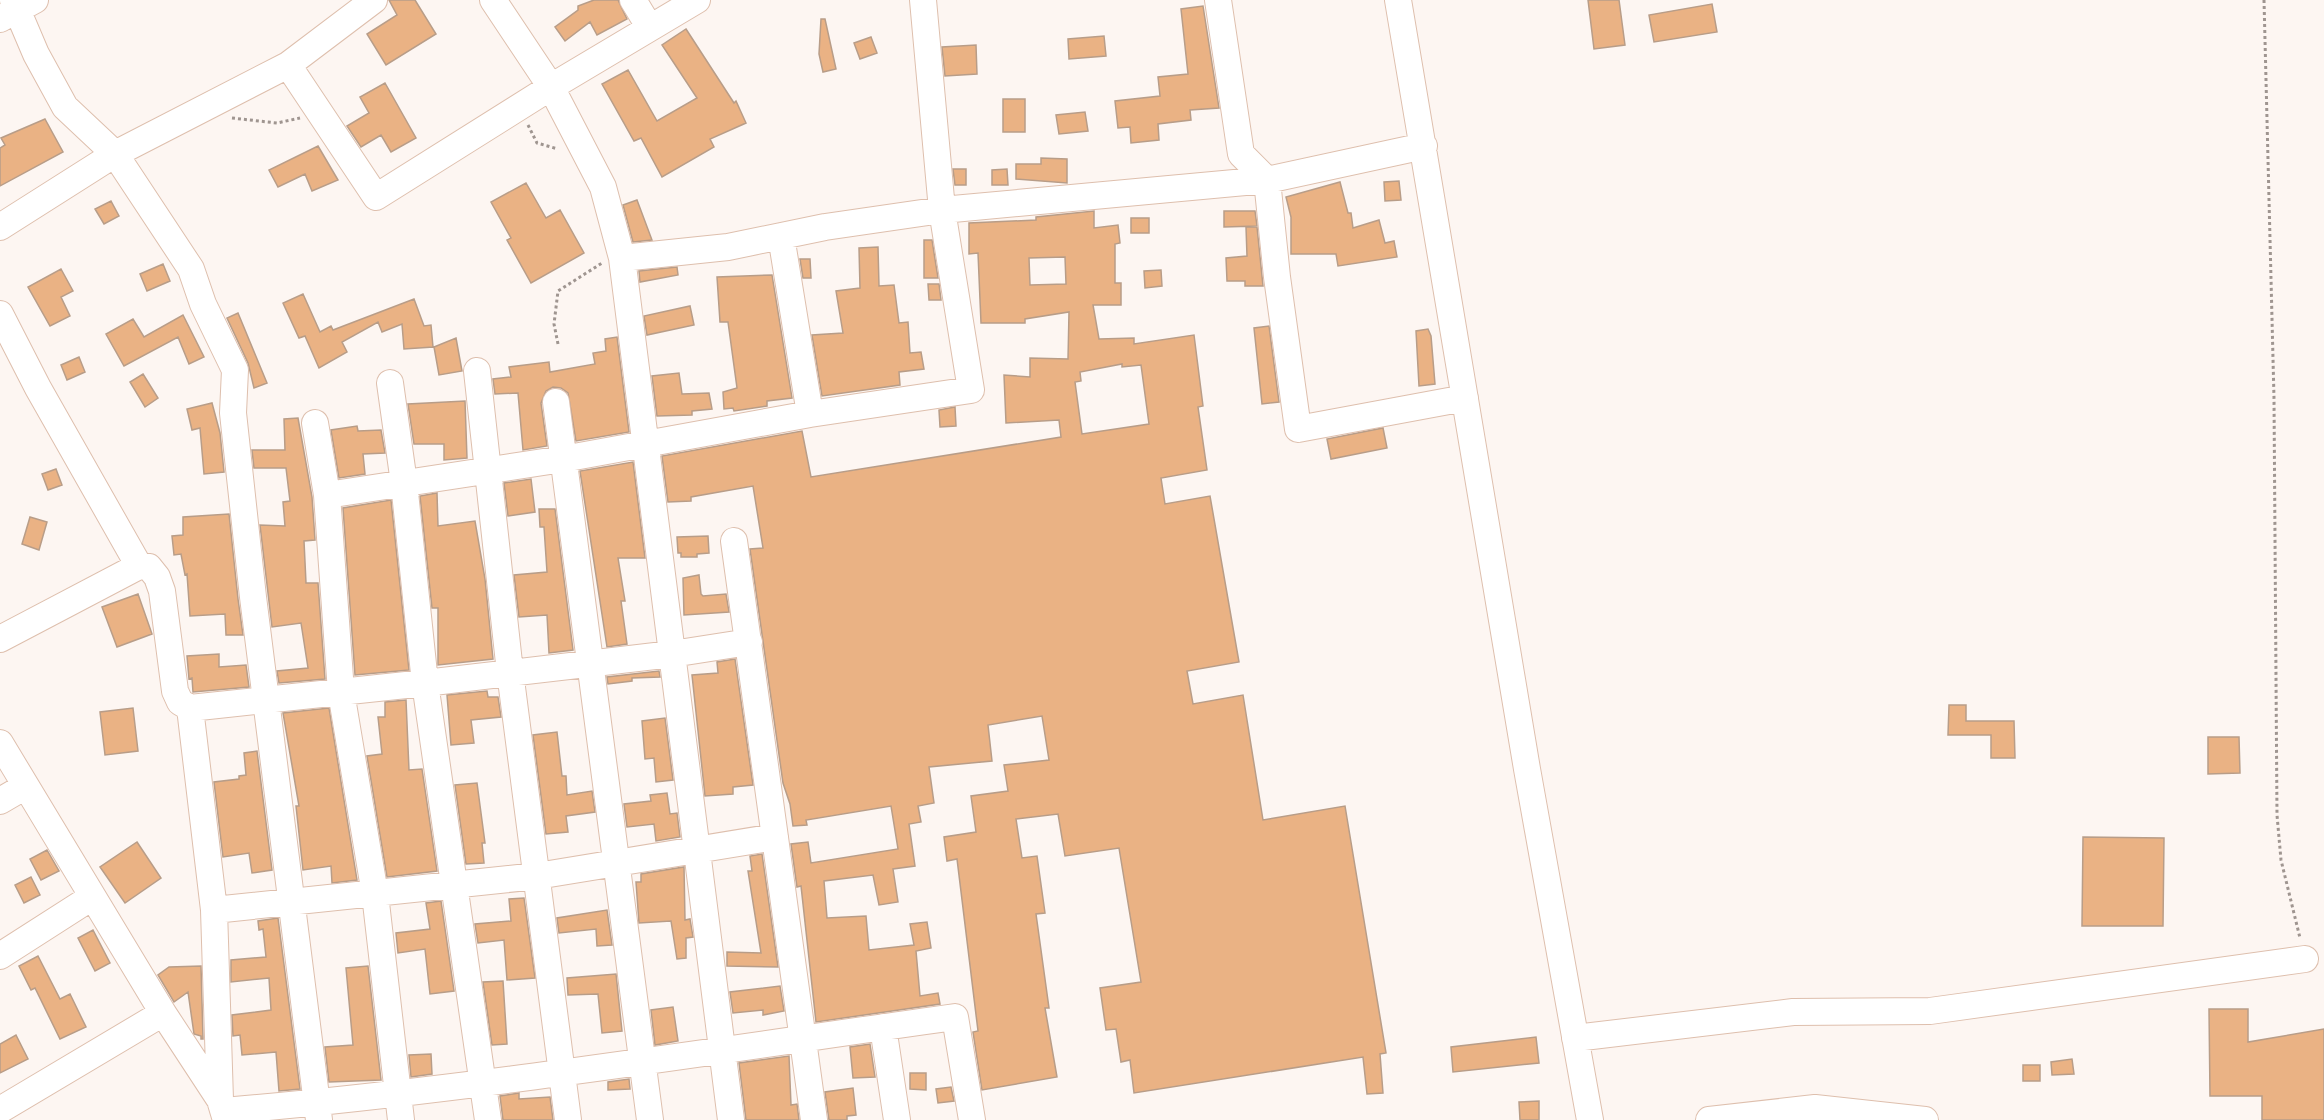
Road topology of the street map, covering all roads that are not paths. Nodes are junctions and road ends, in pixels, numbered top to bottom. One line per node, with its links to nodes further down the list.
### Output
1 (374, 0): 10 (street)
2 (493, 0): 11 (street)
3 (633, 0): 9 (street)
4 (697, 0): 9 (street)
5 (923, 0): 15 (street)
6 (1218, 0): 14 (street)
7 (1398, 0): 12 (street)
8 (16, 8): 13 (street)
9 (650, 28): 11 (street)
10 (288, 65): 11 (street); 13 (street)
11 (551, 87): 18 (street)
12 (1424, 146): 14 (street); 22 (street)
13 (115, 154): 16 (street); 40 (street)
14 (1267, 180): 15 (street); 22 (street)
15 (942, 210): 17 (street); 24 (street)
16 (0, 227)
17 (781, 236): 18 (street); 24 (street)
18 (621, 253): 26 (street)
19 (0, 314): 32 (street)
20 (477, 371): 28 (street)
21 (390, 383): 29 (street)
22 (1465, 398): 58 (street)
23 (556, 402): 27 (street)
24 (810, 414): 26 (street)
25 (315, 423): 30 (street)
26 (647, 445): 27 (street); 35 (street)
27 (563, 459): 28 (street); 36 (street)
28 (488, 471): 29 (street); 37 (street)
29 (404, 483): 30 (street); 38 (street)
30 (327, 495): 39 (street)
31 (734, 541): 34 (street)
32 (139, 566): 33 (street); 41 (street)
33 (0, 639)
34 (750, 642): 35 (street); 45 (street)
35 (672, 654): 36 (street); 46 (street)
36 (591, 664): 37 (street); 47 (street)
37 (510, 672): 38 (street); 48 (street)
38 (425, 683): 39 (street); 49 (street)
39 (341, 692): 40 (street); 50 (street)
40 (265, 701): 41 (street); 52 (street)
41 (190, 708): 53 (street)
42 (0, 743): 43 (street)
43 (24, 787): 44 (street); 51 (street)
44 (0, 801)
45 (775, 837): 46 (street); 59 (street)
46 (696, 850): 47 (street); 60 (street)
47 (615, 864): 48 (street); 61 (street)
48 (537, 876): 49 (street); 62 (street)
49 (455, 885): 50 (street); 63 (street)
50 (375, 894): 52 (street); 64 (street)
51 (92, 897): 54 (street); 56 (street)
52 (292, 902): 53 (street); 67 (street)
53 (214, 909): 66 (street)
54 (0, 956)
55 (2305, 959): 58 (street)
56 (163, 1013): 65 (street); 66 (street)
57 (884, 1027): 59 (street); 74 (street); 75 (street)
58 (1575, 1038): 76 (street)
59 (804, 1039): 60 (street); 73 (street)
60 (722, 1052): 61 (street); 72 (street)
61 (643, 1062): 62 (street); 71 (street)
62 (563, 1072): 63 (street); 70 (street)
63 (484, 1082): 64 (street); 69 (street)
64 (397, 1093): 67 (street); 68 (street)
65 (0, 1110)
66 (224, 1110): 67 (street)
67 (318, 1112)
68 (401, 1120)
69 (488, 1120)
70 (568, 1120)
71 (650, 1120)
72 (731, 1120)
73 (814, 1120)
74 (897, 1120)
75 (972, 1120)
76 (1590, 1120)
77 (1709, 1120): 78 (street)
78 (1925, 1120)

